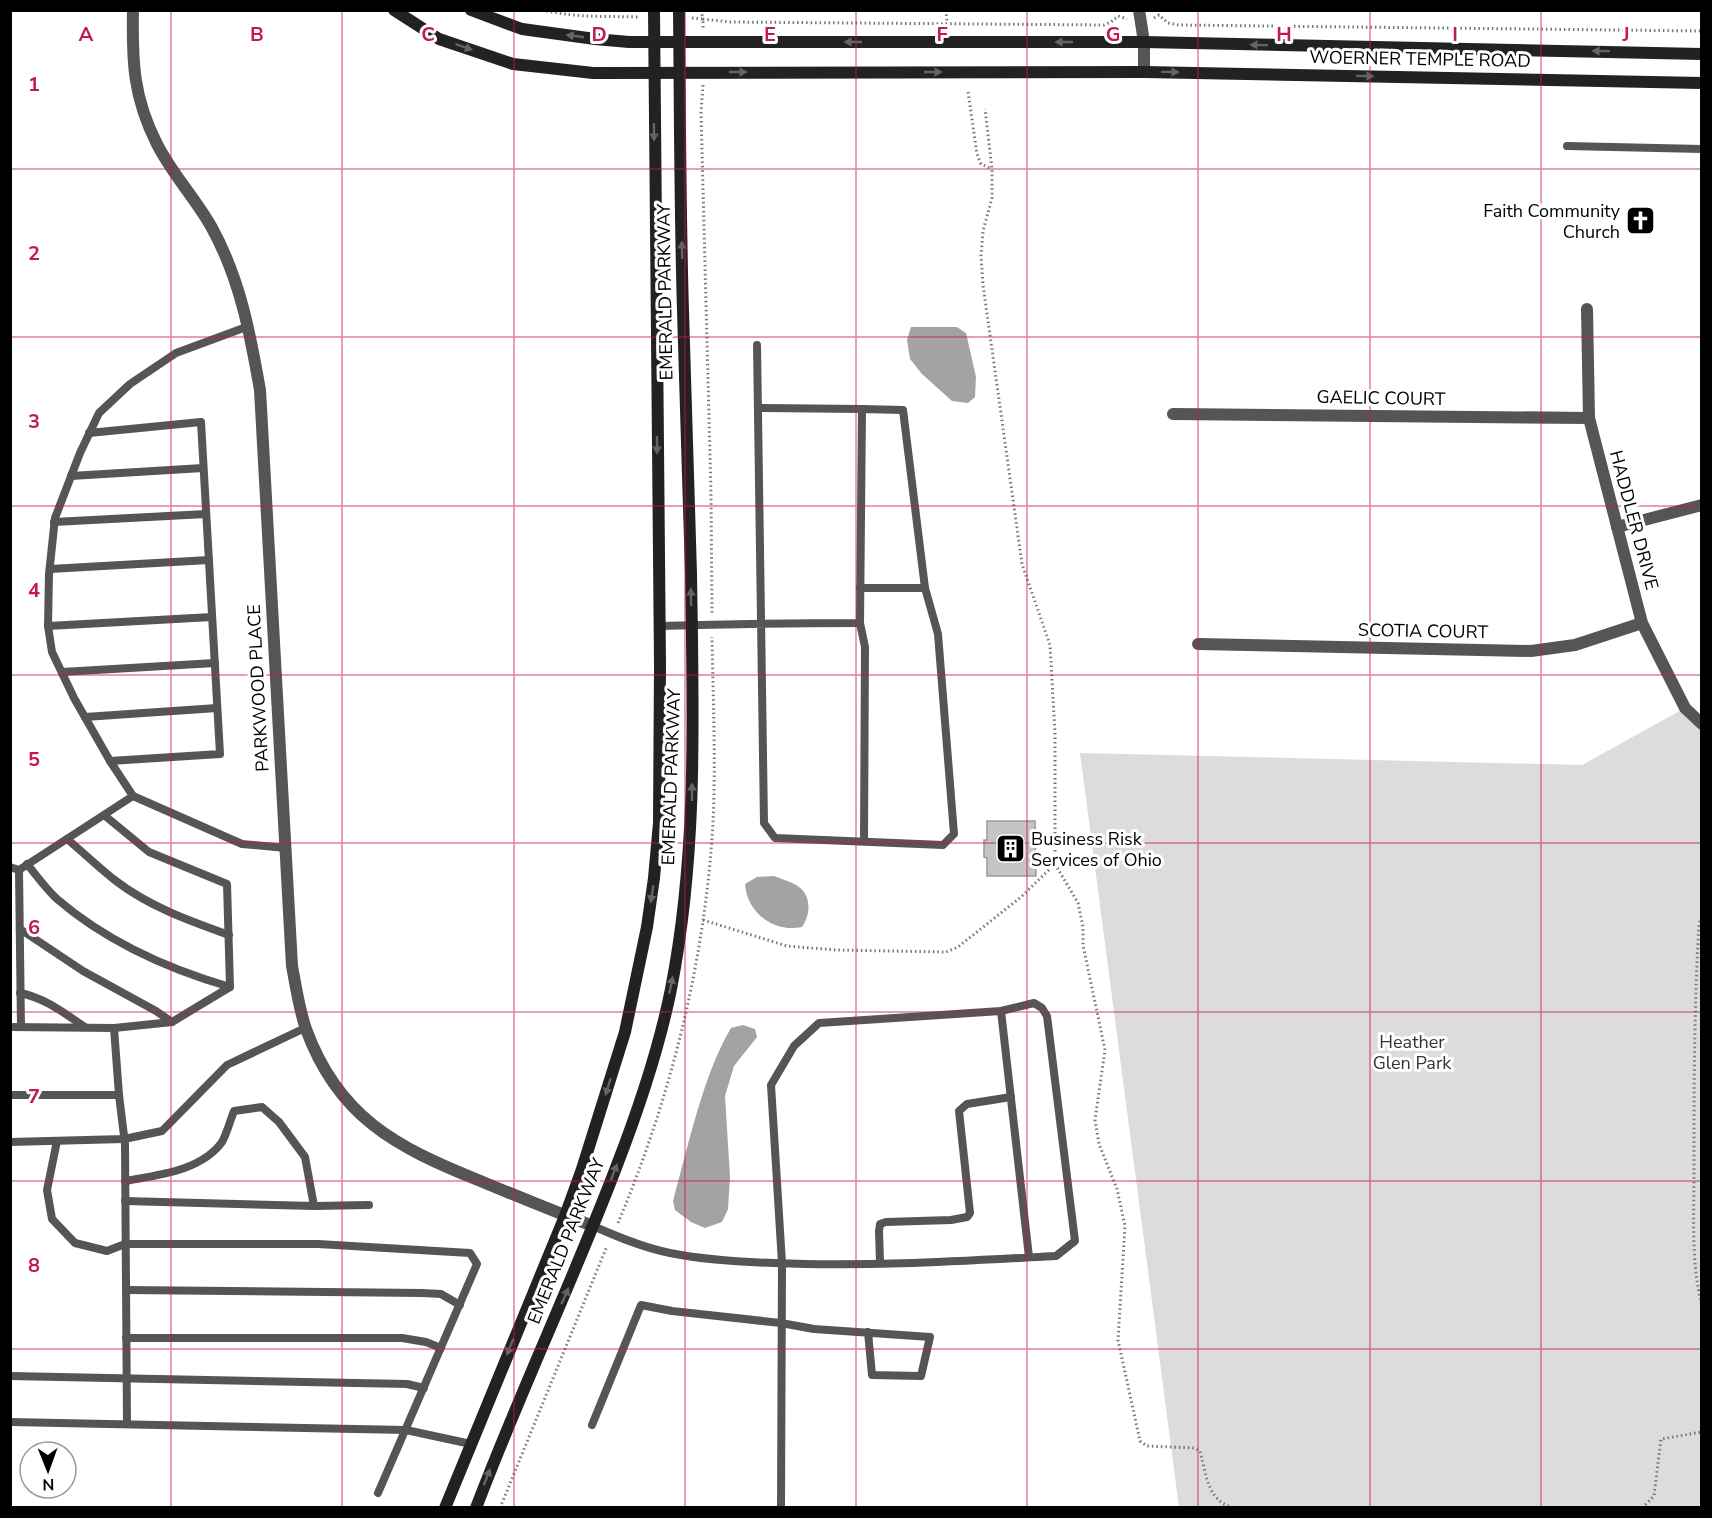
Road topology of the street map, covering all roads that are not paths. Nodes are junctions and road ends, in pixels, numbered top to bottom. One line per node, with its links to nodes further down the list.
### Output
1 (133, 10): 18 (street, PARKWOOD PLACE)
2 (394, 10): 12 (main road, WOERNER TEMPLE ROAD, one-way to 12)
3 (471, 10): 7 (main road, WOERNER TEMPLE ROAD, one-way to 3)
4 (654, 10): 7 (main road, EMERALD PARKWAY)
5 (679, 10): 8 (main road, EMERALD PARKWAY)
6 (1139, 10): 9 (street)
7 (654, 42): 8 (main road, WOERNER TEMPLE ROAD); 12 (main road, EMERALD PARKWAY)
8 (679, 42): 9 (main road, WOERNER TEMPLE ROAD, one-way to 8); 13 (main road, EMERALD PARKWAY)
9 (1144, 42): 10 (main road, WOERNER TEMPLE ROAD, one-way to 9); 11 (street)
10 (1701, 54)
11 (1144, 72): 13 (main road, WOERNER TEMPLE ROAD, one-way to 11); 14 (main road, WOERNER TEMPLE ROAD, one-way to 14)
12 (654, 73): 13 (main road, WOERNER TEMPLE ROAD); 41 (main road, EMERALD PARKWAY, one-way to 41)
13 (680, 73): 39 (main road, EMERALD PARKWAY, one-way to 13)
14 (1701, 83)
15 (1567, 146): 16 (lane)
16 (1701, 149)
17 (1587, 309): 23 (street, HADDLER DRIVE)
18 (249, 326): 24 (lane); 53 (street, PARKWOOD PLACE)
19 (757, 345): 20 (lane)
20 (758, 408): 21 (lane); 38 (lane)
21 (862, 409): 33 (lane); 34 (lane)
22 (1173, 414): 23 (street, GAELIC COURT)
23 (1588, 418): 30 (street, HADDLER DRIVE)
24 (89, 433): 25 (lane); 26 (lane)
25 (203, 468): 26 (lane); 28 (lane)
26 (71, 476): 29 (lane)
27 (1701, 505): 30 (street)
28 (206, 514): 29 (lane); 31 (lane)
29 (54, 522): 32 (lane)
30 (1617, 527): 37 (street, HADDLER DRIVE)
31 (209, 560): 32 (lane); 35 (lane)
32 (50, 569): 40 (lane)
33 (860, 588): 34 (lane); 36 (lane)
34 (925, 588): 52 (lane)
35 (212, 617): 40 (lane); 43 (lane)
36 (860, 622): 38 (lane); 52 (lane)
37 (1642, 622): 42 (street, SCOTIA COURT); 47 (street, HADDLER DRIVE)
38 (761, 623): 39 (lane); 52 (lane)
39 (692, 625): 41 (lane); 77 (main road, EMERALD PARKWAY, one-way to 39)
40 (48, 626): 44 (lane)
41 (659, 626): 76 (main road, EMERALD PARKWAY, one-way to 76)
42 (1198, 644)
43 (214, 663): 44 (lane); 45 (lane)
44 (62, 672): 46 (lane)
45 (217, 708): 46 (lane); 48 (lane)
46 (85, 717): 48 (lane)
47 (1701, 724)
48 (110, 761): 49 (lane)
49 (133, 796): 50 (lane); 53 (lane)
50 (104, 815): 51 (lane); 56 (lane)
51 (67, 839): 54 (lane); 56 (lane)
52 (864, 841)
53 (286, 848): 65 (street, PARKWOOD PLACE)
54 (19, 867): 55 (lane); 57 (lane)
55 (20, 929): 58 (lane); 60 (lane)
56 (229, 935): 57 (lane)
57 (230, 987): 60 (lane)
58 (20, 993): 62 (lane); 63 (lane)
59 (1001, 1011): 68 (lane); 79 (lane); 80 (lane)
60 (172, 1022): 64 (lane)
61 (10, 1027): 62 (lane)
62 (21, 1027): 63 (lane)
63 (85, 1028): 64 (lane)
64 (114, 1028): 67 (lane)
65 (305, 1028): 69 (lane); 76 (street, PARKWOOD PLACE)
66 (10, 1095): 67 (lane)
67 (118, 1095): 69 (lane)
68 (1011, 1097): 79 (lane); 81 (lane)
69 (124, 1139): 70 (lane); 72 (lane)
70 (57, 1141): 71 (lane); 78 (lane)
71 (10, 1142)
72 (125, 1181): 73 (lane); 75 (lane)
73 (125, 1201): 75 (lane); 78 (lane)
74 (369, 1205): 75 (lane)
75 (314, 1206)
76 (565, 1216): 77 (street, PARKWOOD PLACE); 95 (main road, EMERALD PARKWAY, one-way to 95)
77 (593, 1226): 80 (lane); 98 (main road, EMERALD PARKWAY, one-way to 77)
78 (125, 1245): 82 (lane); 83 (lane)
79 (1029, 1257): 81 (lane)
80 (782, 1263): 81 (lane); 84 (lane)
81 (880, 1263)
82 (126, 1290): 83 (lane); 86 (lane)
83 (460, 1305): 87 (lane)
84 (781, 1323): 85 (lane); 93 (lane); 99 (lane)
85 (868, 1332): 85 (lane)
86 (126, 1338): 87 (lane); 89 (lane)
87 (441, 1348): 90 (lane)
88 (10, 1376): 89 (lane)
89 (126, 1380): 90 (lane); 92 (lane)
90 (424, 1388): 94 (lane)
91 (10, 1422): 92 (lane)
92 (127, 1424): 94 (lane)
93 (592, 1425)
94 (406, 1430): 95 (lane); 96 (lane)
95 (471, 1443): 97 (main road, EMERALD PARKWAY)
96 (378, 1494)
97 (445, 1508)
98 (476, 1508)
99 (781, 1508)

